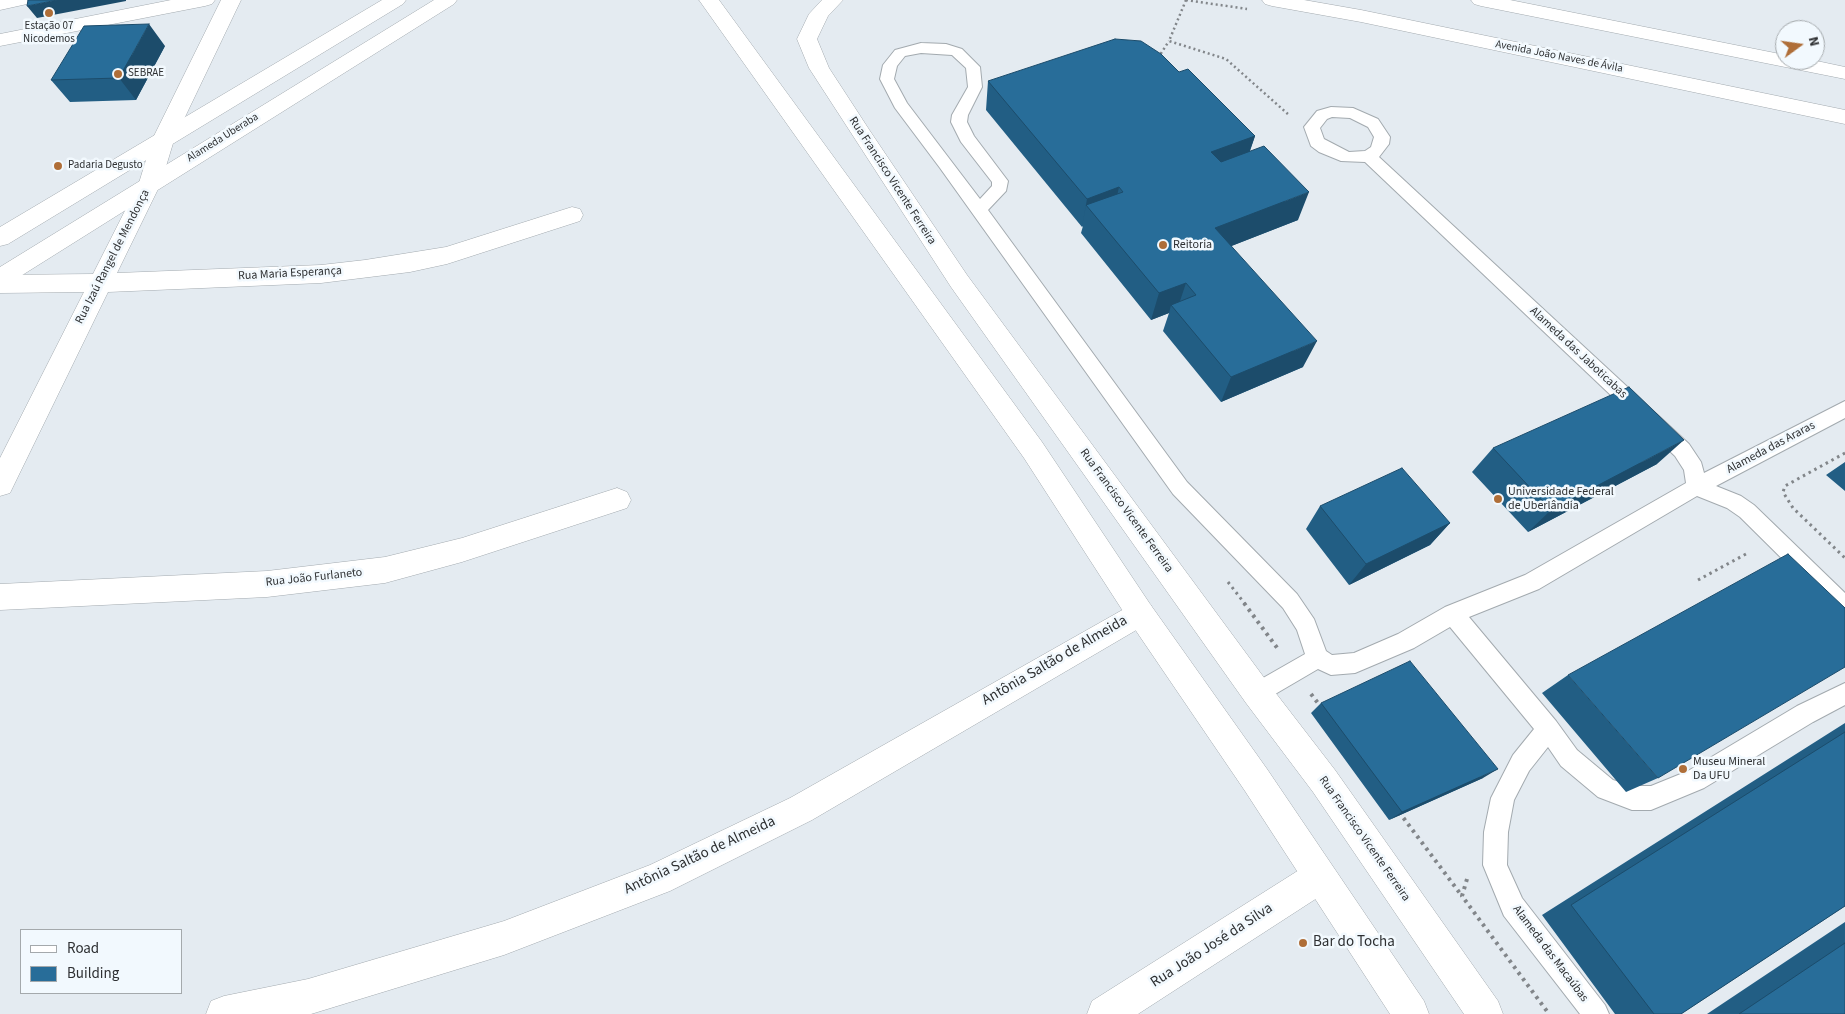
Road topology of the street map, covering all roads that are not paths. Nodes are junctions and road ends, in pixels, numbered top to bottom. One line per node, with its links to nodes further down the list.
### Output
1 (20, 0): 10 (main road)
2 (205, 0): 11 (main road)
3 (231, 0): 14 (main road, Rua Izaú Rangel de Mendonça)
4 (396, 0): 14 (main road)
5 (447, 0): 16 (main road, Alameda Uberaba)
6 (709, 0): 24 (main road)
7 (833, 0): 21 (main road, Rua Francisco Vicente Ferreira)
8 (1272, 0): 13 (main road, Avenida João Naves de Ávila)
9 (1481, 0): 12 (main road)
10 (0, 4)
11 (0, 40)
12 (1845, 73)
13 (1845, 117)
14 (163, 140): 16 (main road, Rua Izaú Rangel de Mendonça); 19 (main road)
15 (1369, 156): 15 (lane); 27 (lane, Alameda das Jaboticabas)
16 (150, 182): 20 (main road, Alameda Uberaba); 22 (main road, Rua Izaú Rangel de Mendonça)
17 (979, 209): 17 (lane); 33 (lane)
18 (572, 215): 22 (main road, Rua Maria Esperança)
19 (0, 238)
20 (0, 278)
21 (959, 280): 24 (main road); 34 (main road, Rua Francisco Vicente Ferreira)
22 (100, 283): 23 (main road, Rua Maria Esperança); 26 (main road, Rua Izaú Rangel de Mendonça)
23 (0, 284)
24 (924, 296): 31 (main road)
25 (1845, 409): 27 (lane, Alameda das Araras)
26 (0, 485)
27 (1696, 487): 30 (lane); 32 (lane, Alameda das Araras)
28 (617, 500): 29 (main road, Rua João Furlaneto)
29 (0, 597)
30 (1845, 607)
31 (1140, 613): 37 (main road); 38 (main road, Antônia Saltão de Almeida)
32 (1453, 614): 33 (lane, Alameda das Araras); 36 (lane)
33 (1317, 658): 34 (lane)
34 (1257, 693): 41 (main road, Rua Francisco Vicente Ferreira)
35 (1845, 694): 36 (lane)
36 (1548, 729): 42 (lane, Alameda das Macaúbas)
37 (1319, 877): 39 (main road, Rua João José da Silva); 40 (main road)
38 (224, 1014)
39 (1105, 1014)
40 (1411, 1014)
41 (1485, 1014)
42 (1596, 1014)

